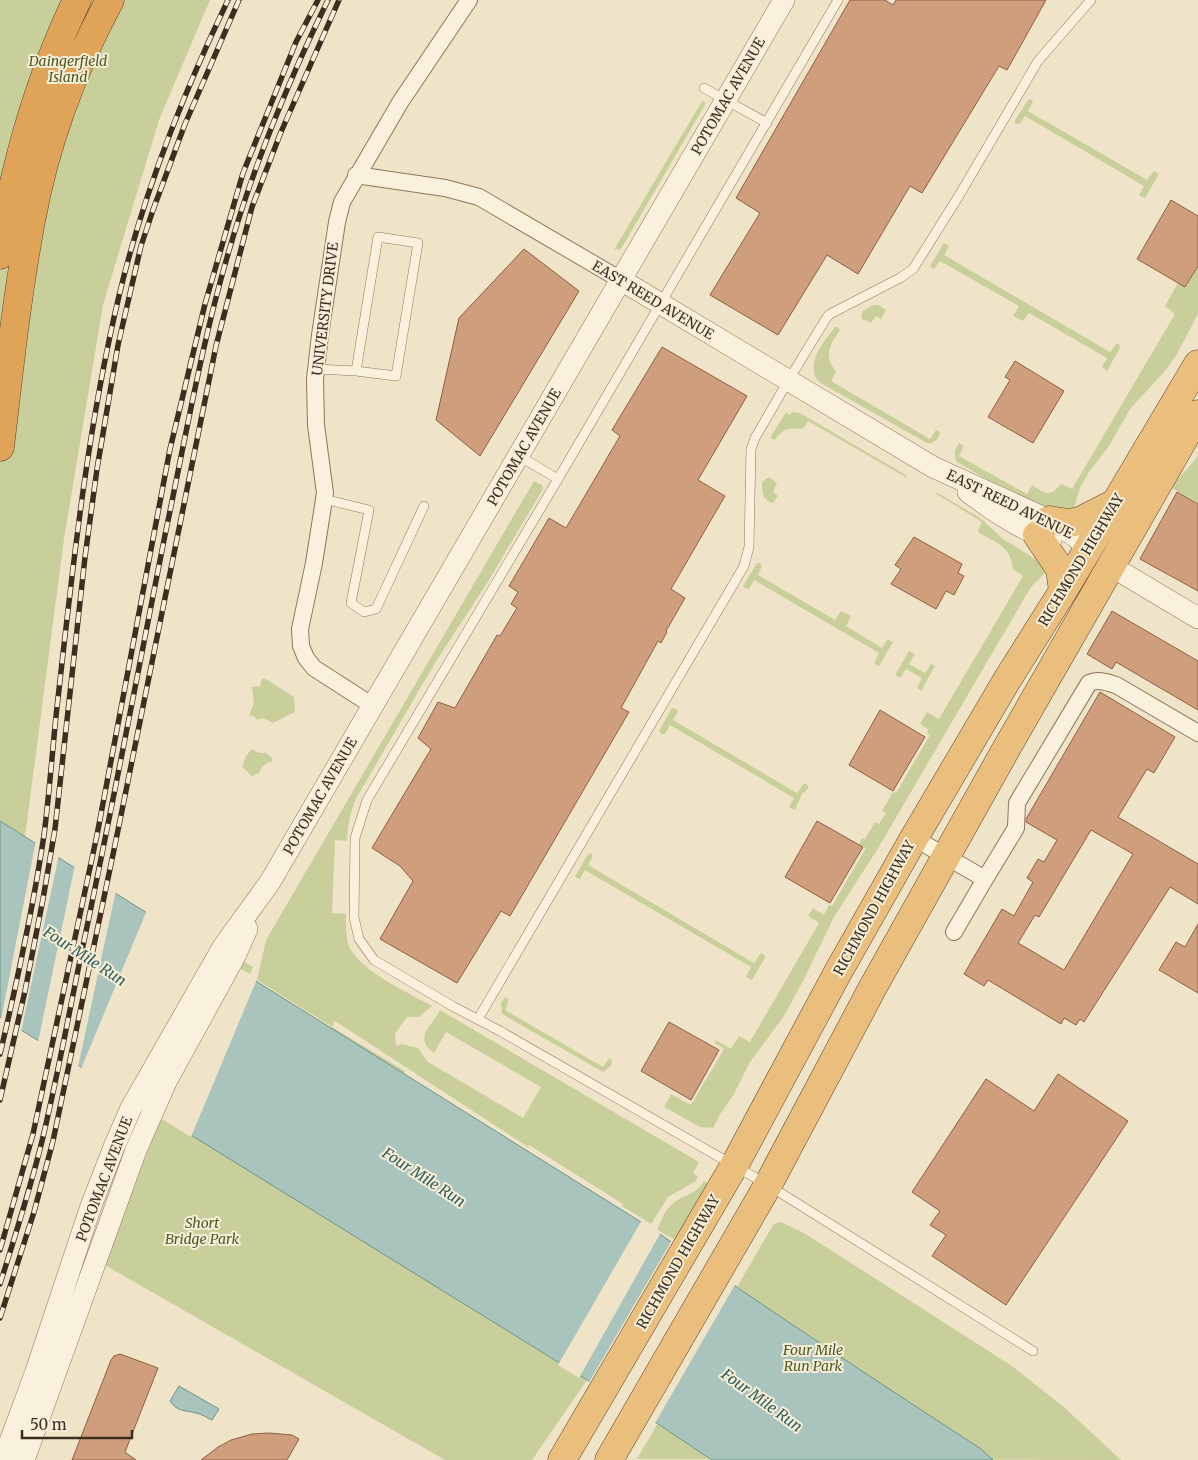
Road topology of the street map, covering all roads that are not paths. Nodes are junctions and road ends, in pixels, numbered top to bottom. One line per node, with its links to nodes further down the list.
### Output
1 (77, 0): 11 (highway)
2 (110, 0): 19 (highway)
3 (469, 0): 10 (street, UNIVERSITY DRIVE)
4 (784, 0): 8 (street, POTOMAC AVENUE)
5 (838, 0): 9 (lane)
6 (1091, 0): 17 (lane)
7 (704, 88): 8 (lane)
8 (725, 100): 9 (lane); 12 (street, POTOMAC AVENUE)
9 (767, 123): 13 (lane)
10 (356, 175): 12 (street, EAST REED AVENUE); 15 (street, UNIVERSITY DRIVE)
11 (0, 256)
12 (621, 280): 13 (street, EAST REED AVENUE); 20 (street, POTOMAC AVENUE)
13 (661, 304): 17 (street, EAST REED AVENUE); 21 (lane)
14 (1198, 364): 23 (highway, RICHMOND HIGHWAY)
15 (316, 370): 16 (lane); 22 (street, UNIVERSITY DRIVE)
16 (356, 371): 16 (lane)
17 (788, 381): 25 (street, EAST REED AVENUE); 35 (lane)
18 (1198, 414): 26 (highway, RICHMOND HIGHWAY)
19 (0, 446)
20 (519, 456): 21 (lane); 28 (street, POTOMAC AVENUE)
21 (558, 479): 35 (lane)
22 (324, 499): 24 (lane); 28 (street, UNIVERSITY DRIVE)
23 (1117, 502): 25 (highway); 26 (highway, RICHMOND HIGHWAY)
24 (424, 506)
25 (1043, 528): 26 (street, EAST REED AVENUE); 26 (highway)
26 (1091, 563): 27 (street, EAST REED AVENUE); 30 (highway, RICHMOND HIGHWAY); 31 (highway)
27 (1198, 618)
28 (373, 706): 34 (street, POTOMAC AVENUE)
29 (1198, 733): 32 (street)
30 (914, 838): 31 (street); 36 (highway, RICHMOND HIGHWAY)
31 (946, 857): 32 (street); 37 (highway)
32 (985, 879): 33 (street)
33 (954, 932)
34 (229, 952): 39 (street, POTOMAC AVENUE); 40 (street, POTOMAC AVENUE)
35 (478, 1019): 36 (lane)
36 (734, 1166): 37 (lane); 41 (highway, RICHMOND HIGHWAY)
37 (768, 1185): 38 (lane); 42 (highway)
38 (1033, 1351)
39 (2, 1460)
40 (24, 1460)
41 (562, 1460)
42 (609, 1460)

